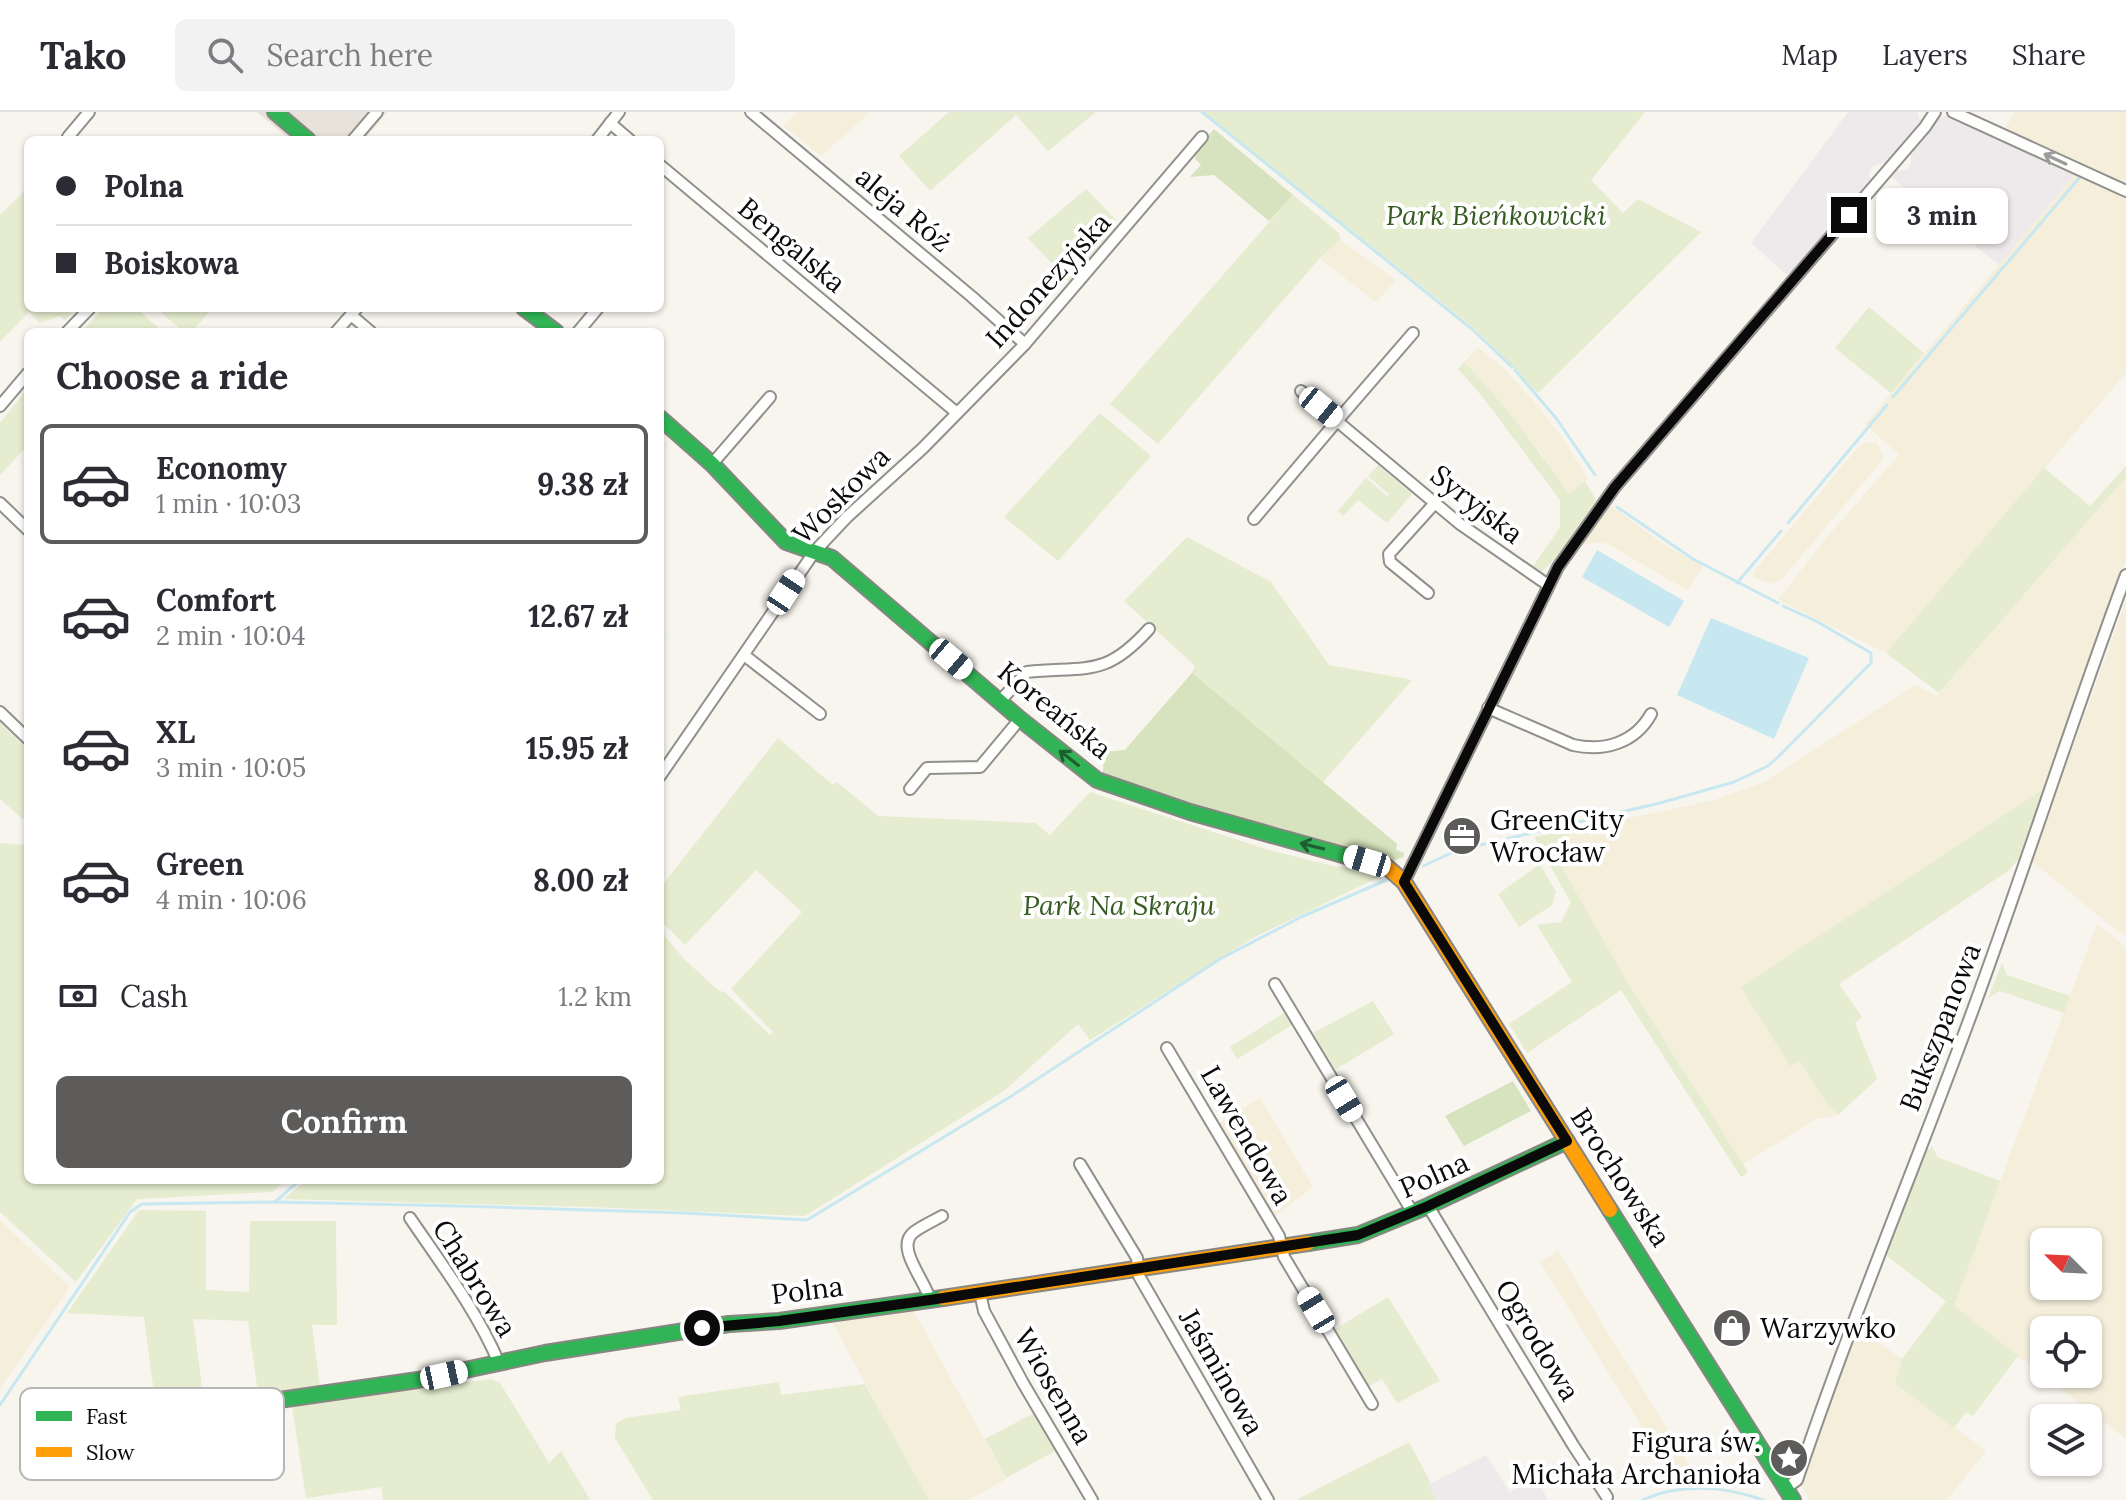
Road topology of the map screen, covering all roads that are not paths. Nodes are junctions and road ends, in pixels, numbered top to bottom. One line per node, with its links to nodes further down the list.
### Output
1 (89, 112): 9 (street)
2 (275, 112): 10 (street)
3 (377, 112): 11 (street)
4 (618, 112): 8 (street)
5 (751, 112): 27 (street, aleja Róż)
6 (1935, 112): 43 (street)
7 (1953, 112): 16 (street, one-way to 7)
8 (610, 123): 12 (street); 13 (street)
9 (69, 136)
10 (303, 136)
11 (356, 136)
12 (600, 136)
13 (625, 136)
14 (1202, 137): 27 (street, Indonezyjska)
15 (664, 168): 32 (street, Bengalska)
16 (2126, 191)
17 (86, 312): 21 (street)
18 (354, 312): 22 (street); 23 (street)
19 (529, 312): 24 (street)
20 (595, 312): 25 (street)
21 (71, 328)
22 (340, 328)
23 (368, 328)
24 (551, 328)
25 (581, 328)
26 (1413, 333): 33 (street)
27 (1025, 344): 32 (street, Indonezyjska)
28 (24, 378): 31 (street)
29 (1301, 391): 33 (street, Syryjska)
30 (770, 397): 36 (street)
31 (0, 406)
32 (957, 413): 35 (street, Indonezyjska)
33 (1337, 421): 38 (street, Syryjska); 39 (street)
34 (664, 426): 36 (street, Koreańska)
35 (923, 448): 41 (street, Woskowa)
36 (712, 464): 41 (street, Koreańska)
37 (0, 503): 40 (street)
38 (1435, 503): 43 (street, Syryjska); 44 (street)
39 (1254, 519)
40 (24, 526)
41 (815, 551): 46 (street, Woskowa); 47 (street, Koreańska)
42 (2126, 575): 73 (street, Bukszpanowa)
43 (1548, 585): 49 (street)
44 (1428, 593)
45 (1149, 629): 47 (street)
46 (744, 655): 50 (street); 54 (street, Woskowa)
47 (1000, 701): 52 (street, Koreańska)
48 (0, 712): 53 (street)
49 (1486, 713): 51 (street); 57 (street)
50 (820, 714)
51 (1651, 714)
52 (1020, 719): 55 (street); 56 (street, Koreańska, one-way to 52)
53 (24, 735)
54 (664, 770)
55 (910, 789)
56 (1387, 867): 57 (street, Brochowska)
57 (1404, 882): 60 (street, Brochowska)
58 (1275, 984): 63 (street)
59 (1167, 1048): 66 (street, Lawendowa)
60 (1567, 1141): 62 (street, Polna); 73 (street, Brochowska)
61 (1080, 1164): 67 (street, Jaśminowa)
62 (1428, 1206): 63 (street, Polna); 74 (street, Ogrodowa)
63 (1413, 1213): 66 (street, Polna)
64 (942, 1216): 69 (street)
65 (410, 1218): 70 (street, Chabrowa)
66 (1281, 1247): 67 (street, Polna); 72 (street, Lawendowa)
67 (1138, 1268): 68 (street, Polna); 76 (street, Jaśminowa)
68 (980, 1293): 69 (street, Polna); 75 (street, Wiosenna)
69 (930, 1300): 70 (street, Polna)
70 (499, 1363): 71 (street, Polna)
71 (284, 1399)
72 (1372, 1404)
73 (1790, 1494)
74 (1607, 1497)
75 (1092, 1500)
76 (1268, 1500)

